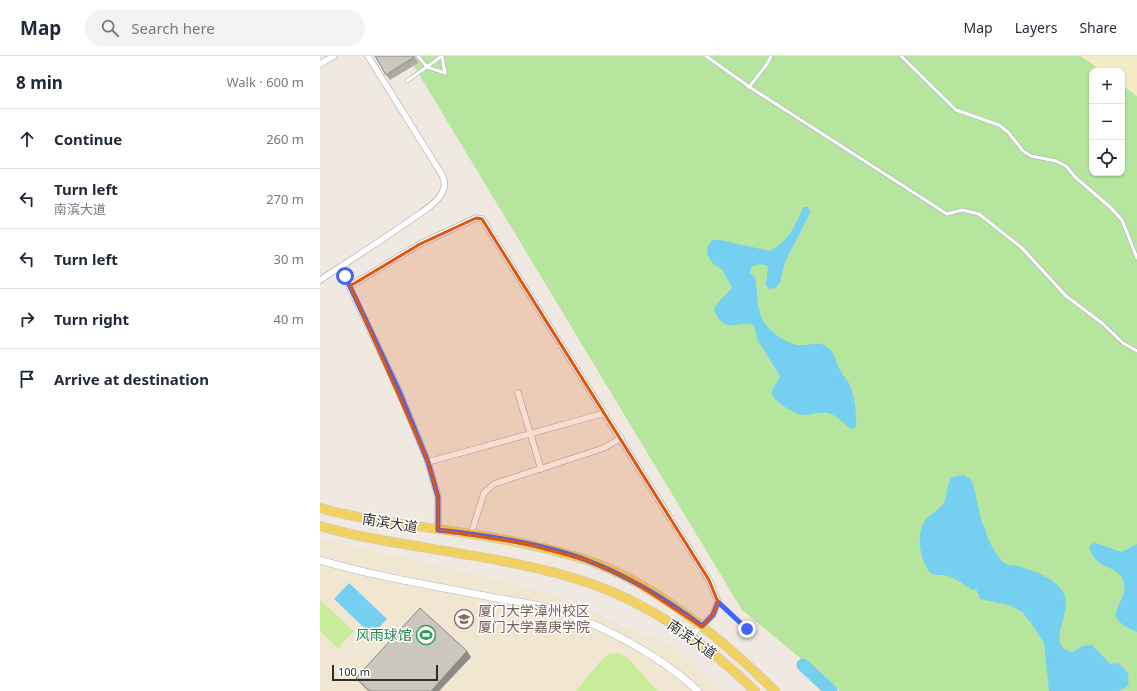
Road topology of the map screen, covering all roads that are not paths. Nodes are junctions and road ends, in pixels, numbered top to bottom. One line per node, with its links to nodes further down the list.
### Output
1 (334, 56): 8 (street)
2 (368, 56): 13 (street)
3 (418, 56): 9 (lane)
4 (442, 56): 9 (lane); 9 (lane)
5 (706, 56): 11 (lane)
6 (771, 56): 11 (lane)
7 (901, 56): 12 (lane)
8 (320, 64)
9 (427, 68): 10 (lane)
10 (407, 81)
11 (749, 87): 16 (lane)
12 (1137, 258)
13 (340, 267): 14 (street); 15 (street)
14 (320, 280)
15 (350, 286): 18 (street); 21 (street)
16 (1137, 351)
17 (518, 393): 19 (street)
18 (605, 413): 19 (street); 20 (street)
19 (530, 434): 21 (street); 22 (street)
20 (621, 438): 22 (street); 28 (street)
21 (428, 462): 25 (street)
22 (542, 469): 26 (street)
23 (320, 508): 25 (main road, 南滨大道)
24 (320, 526): 31 (main road, 南滨大道)
25 (438, 530): 26 (main road, 南滨大道)
26 (471, 534): 29 (main road, 南滨大道)
27 (320, 560): 32 (street)
28 (718, 602): 29 (street); 30 (lane)
29 (702, 626): 31 (street); 34 (main road, 南滨大道)
30 (747, 629)
31 (690, 636): 33 (main road, 南滨大道)
32 (698, 691)
33 (755, 691)
34 (775, 691)

